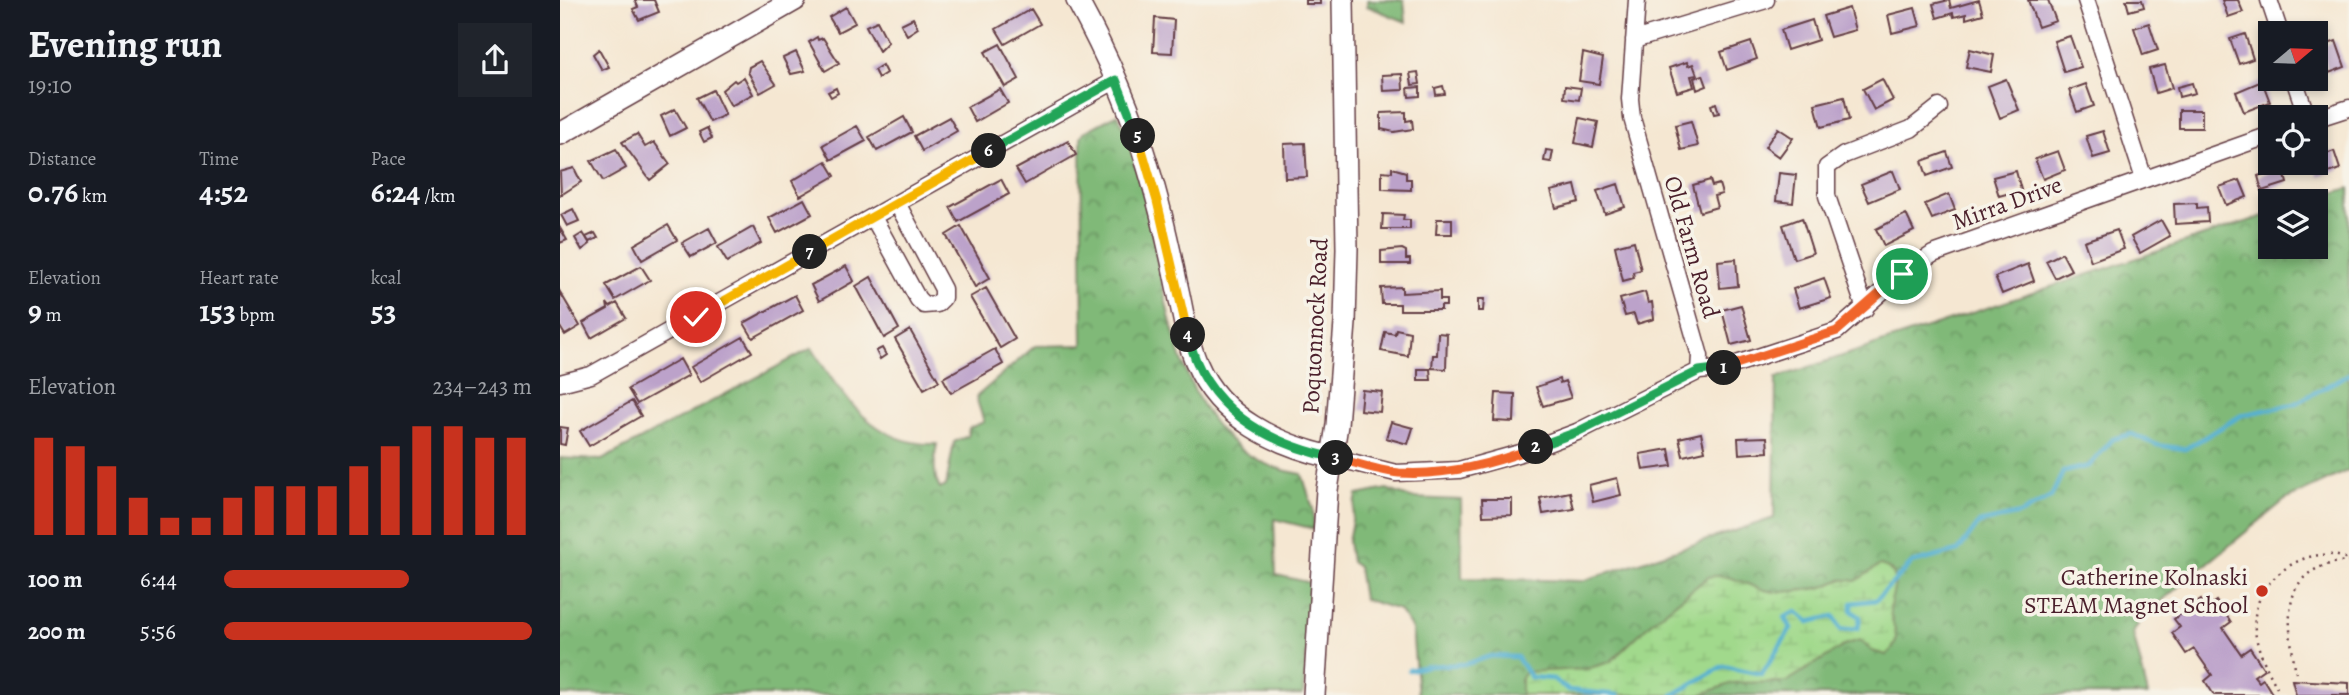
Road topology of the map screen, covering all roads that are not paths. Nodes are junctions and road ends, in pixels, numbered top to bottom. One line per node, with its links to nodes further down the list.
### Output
1 (795, 0): 14 (main road)
2 (1077, 0): 10 (main road)
3 (1343, 0): 22 (main road, Poquonnock Road)
4 (1637, 0): 9 (street, Old Farm Road)
5 (1766, 0): 9 (street)
6 (2086, 0): 16 (street)
7 (2269, 0): 8 (street)
8 (2276, 21)
9 (1634, 40): 20 (street, Old Farm Road)
10 (1116, 80): 17 (street); 22 (main road)
11 (1939, 107): 19 (street)
12 (2349, 108): 13 (street)
13 (2328, 115)
14 (560, 134)
15 (2258, 139): 16 (street, Mirra Drive)
16 (2144, 179): 19 (street, Mirra Drive)
17 (897, 203): 18 (street); 18 (street)
18 (873, 216): 21 (street)
19 (1865, 310): 20 (street, Mirra Drive)
20 (1699, 371): 22 (street)
21 (560, 383)
22 (1331, 457): 23 (main road, Poquonnock Road)
23 (1314, 695)

